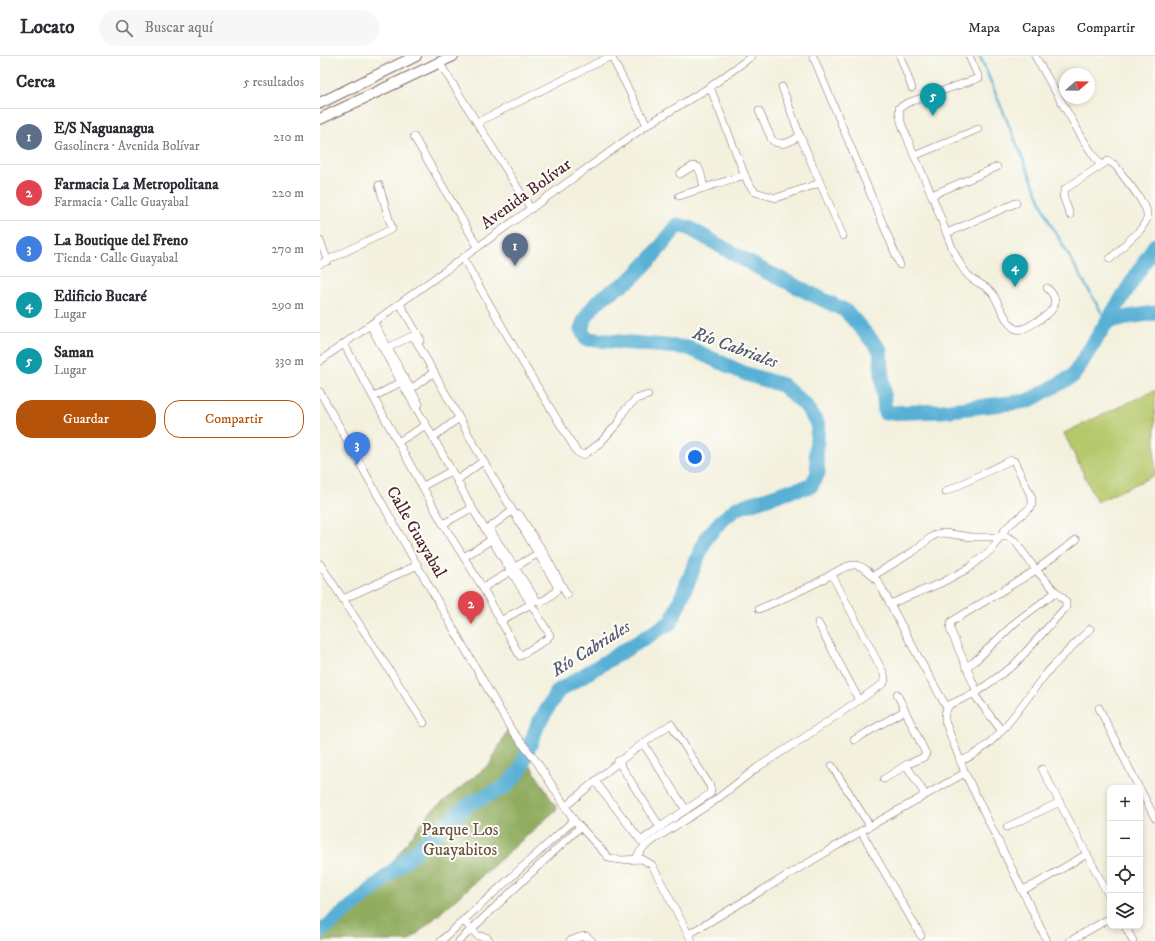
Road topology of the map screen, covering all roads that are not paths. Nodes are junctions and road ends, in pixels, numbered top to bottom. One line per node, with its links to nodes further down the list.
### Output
1 (416, 56): 13 (main road)
2 (453, 56): 9 (main road)
3 (611, 56): 16 (street); 17 (street)
4 (751, 56): 10 (street, Avenida Bolívar)
5 (813, 56): 42 (street)
6 (900, 56): 12 (street)
7 (970, 56): 21 (street)
8 (1035, 56): 22 (street)
9 (439, 62): 15 (main road); 16 (street)
10 (710, 87): 17 (street, Avenida Bolívar); 25 (street)
11 (782, 87): 20 (street)
12 (912, 88)
13 (320, 103)
14 (759, 111): 20 (street)
15 (320, 119)
16 (478, 122): 32 (street)
17 (647, 125): 32 (street, Avenida Bolívar)
18 (978, 129): 21 (street)
19 (414, 136): 37 (street)
20 (800, 136): 26 (street)
21 (914, 156): 29 (street)
22 (1100, 165): 33 (street); 39 (street)
23 (997, 167): 29 (street)
24 (680, 174): 28 (street)
25 (745, 175): 26 (street); 28 (street)
26 (820, 183): 35 (street)
27 (378, 185): 40 (street)
28 (704, 188): 30 (street)
29 (932, 195): 34 (street)
30 (679, 196)
31 (1016, 202): 34 (street)
32 (531, 209): 37 (street, Avenida Bolívar)
33 (1070, 215)
34 (947, 233): 43 (street)
35 (843, 236)
36 (320, 241): 40 (street)
37 (478, 247): 38 (street, Avenida Bolívar)
38 (463, 258): 44 (street, Avenida Bolívar); 53 (street)
39 (1110, 259)
40 (328, 261): 41 (street)
41 (320, 264)
42 (900, 265)
43 (1047, 288)
44 (400, 304): 45 (street, Avenida Bolívar); 81 (street)
45 (372, 324): 46 (street, Avenida Bolívar); 47 (street); 50 (street)
46 (344, 344): 48 (street, Avenida Bolívar); 54 (street)
47 (387, 348): 49 (street); 51 (street)
48 (320, 360)
49 (434, 372): 51 (street); 55 (street)
50 (401, 382): 54 (street); 56 (street)
51 (411, 389): 57 (street)
52 (320, 392): 74 (street, Calle Guayabal)
53 (648, 395)
54 (374, 397): 58 (street)
55 (459, 418): 57 (street); 59 (street)
56 (426, 425): 58 (street); 60 (street)
57 (436, 435): 61 (street)
58 (398, 442): 62 (street)
59 (483, 461): 61 (street); 65 (street)
60 (451, 471): 62 (street); 64 (street)
61 (460, 478): 67 (street)
62 (423, 486): 66 (street)
63 (945, 492): 68 (street)
64 (472, 508): 66 (street); 69 (street)
65 (512, 512): 67 (street); 71 (street)
66 (443, 524): 72 (street)
67 (489, 528): 75 (street)
68 (1000, 537): 76 (street); 78 (street); 84 (street)
69 (491, 540): 72 (street); 75 (street)
70 (1076, 540): 76 (street)
71 (537, 554): 75 (street); 75 (street)
72 (464, 557): 79 (street)
73 (320, 564): 82 (street)
74 (418, 565): 82 (street); 112 (street, Calle Guayabal)
75 (513, 569): 79 (street); 83 (street)
76 (1036, 570): 80 (street); 89 (street)
77 (832, 575): 78 (street); 85 (street); 92 (street)
78 (872, 576): 84 (street)
79 (483, 588): 86 (street)
80 (1056, 592): 89 (street); 90 (street)
81 (567, 595)
82 (343, 599): 96 (street)
83 (531, 604): 86 (street); 86 (street)
84 (890, 604): 93 (street)
85 (759, 609)
86 (500, 621)
87 (818, 623): 92 (street)
88 (1090, 629): 97 (street)
89 (966, 667): 90 (street)
90 (975, 693): 93 (street); 97 (street)
91 (897, 694): 95 (street)
92 (859, 700): 122 (street)
93 (947, 708): 100 (street)
94 (1098, 708): 108 (street)
95 (904, 711): 98 (street); 102 (street)
96 (424, 723)
97 (1002, 730): 100 (street)
98 (854, 740)
99 (643, 743): 101 (street); 113 (street); 113 (street)
100 (960, 761): 105 (street)
101 (618, 762): 107 (street); 117 (street)
102 (906, 765): 106 (street); 110 (street)
103 (832, 766): 116 (street)
104 (1042, 770): 111 (street)
105 (965, 773): 110 (street); 123 (street)
106 (884, 779)
107 (595, 781): 112 (street); 117 (street)
108 (1138, 785)
109 (1143, 795): 114 (street)
110 (923, 796): 116 (street)
111 (1060, 802): 118 (street); 121 (street)
112 (565, 807): 115 (street, Calle Guayabal)
113 (686, 810): 117 (street)
114 (1155, 818)
115 (574, 820): 119 (street, Calle Guayabal); 125 (street)
116 (870, 826): 120 (street)
117 (660, 827)
118 (1007, 827)
119 (579, 828): 122 (street, Calle Guayabal); 127 (street)
120 (861, 831): 129 (street); 130 (street)
121 (1087, 854): 123 (street); 124 (street)
122 (636, 859): 130 (street)
123 (1022, 890): 137 (street)
124 (1107, 893)
125 (463, 920): 127 (street); 132 (street)
126 (1107, 920): 138 (street)
127 (472, 929): 131 (street); 133 (street)
128 (1127, 929): 139 (street)
129 (921, 936)
130 (691, 938)
131 (478, 939): 134 (street)
132 (441, 941)
133 (459, 941)
134 (490, 941)
135 (570, 941): 136 (street)
136 (592, 941)
137 (1047, 941)
138 (1070, 941)
139 (1133, 941)

